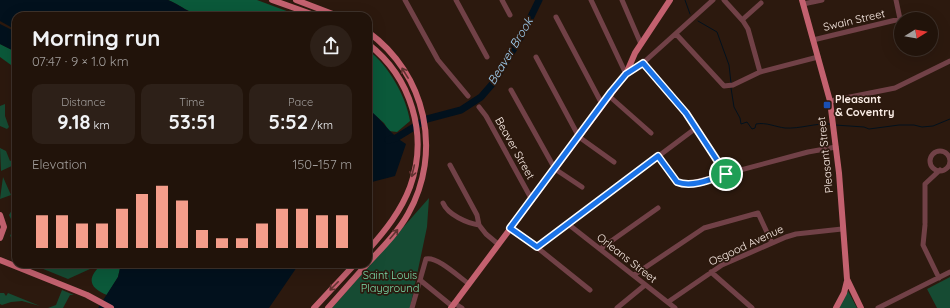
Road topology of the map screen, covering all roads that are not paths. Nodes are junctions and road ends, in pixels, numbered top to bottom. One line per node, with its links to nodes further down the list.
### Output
1 (272, 0): 15 (main road)
2 (296, 0): 16 (main road)
3 (405, 0): 35 (street)
4 (456, 0): 27 (street)
5 (502, 0): 18 (street)
6 (591, 0): 33 (street)
7 (622, 0): 25 (street)
8 (670, 0): 25 (main road)
9 (713, 0): 22 (street)
10 (724, 0): 20 (street)
11 (822, 0): 13 (street)
12 (896, 0): 17 (street)
13 (803, 2): 24 (main road, Pleasant Street)
14 (762, 3): 20 (street)
15 (306, 12)
16 (328, 12)
17 (899, 12)
18 (510, 15)
19 (556, 17): 38 (street)
20 (742, 20): 32 (street)
21 (894, 20): 24 (street, Swain Street)
22 (676, 34): 31 (street); 32 (street)
23 (372, 35): 66 (main road, one-way to 23)
24 (813, 40): 28 (main road, Pleasant Street)
25 (641, 44): 33 (main road)
26 (372, 47): 63 (main road, one-way to 63)
27 (487, 57)
28 (818, 57): 32 (street); 37 (main road, Pleasant Street)
29 (536, 58): 42 (street)
30 (950, 62): 37 (street)
31 (643, 63): 33 (street); 40 (street)
32 (760, 72)
33 (626, 74): 36 (main road)
34 (511, 90): 48 (street)
35 (468, 96)
36 (608, 96): 38 (main road); 41 (street)
37 (830, 101): 43 (main road, Pleasant Street)
38 (602, 104): 42 (main road)
39 (479, 107): 52 (street, Beaver Street)
40 (696, 128): 44 (street); 50 (street)
41 (651, 133)
42 (579, 137): 45 (street); 48 (main road)
43 (836, 147): 50 (street); 59 (main road, Pleasant Street)
44 (658, 156): 50 (street); 56 (street)
45 (614, 162)
46 (950, 162): 49 (street); 49 (street)
47 (450, 165): 57 (street)
48 (555, 169): 51 (street); 52 (main road)
49 (940, 170): 75 (street)
50 (726, 174)
51 (582, 187)
52 (532, 200): 58 (main road)
53 (443, 203): 57 (street)
54 (658, 208): 65 (street)
55 (0, 215): 60 (main road)
56 (568, 224): 64 (street); 65 (street, Orleans Street)
57 (479, 225): 62 (street)
58 (510, 228): 62 (main road); 64 (street)
59 (842, 229): 61 (street, Osgood Avenue); 76 (main road, Pleasant Street)
60 (0, 238)
61 (772, 243): 72 (street, Osgood Avenue); 74 (street)
62 (498, 244): 78 (main road)
63 (372, 246)
64 (537, 247): 80 (street)
65 (600, 249): 74 (street, Orleans Street)
66 (372, 259)
67 (0, 260): 68 (main road)
68 (12, 265)
69 (20, 268): 83 (main road)
70 (351, 268): 84 (main road, one-way to 84)
71 (364, 268): 85 (main road)
72 (711, 272): 81 (street, Osgood Avenue); 90 (street)
73 (950, 272): 75 (street)
74 (634, 275): 79 (street, Orleans Street)
75 (939, 278): 93 (street)
76 (847, 279): 91 (main road); 92 (main road, Pleasant Street)
77 (420, 280): 78 (street); 82 (street); 86 (street)
78 (469, 284): 82 (main road)
79 (645, 284): 81 (street, Orleans Street); 88 (street)
80 (590, 290)
81 (668, 302): 89 (street, Orleans Street)
82 (452, 306): 87 (street)
83 (111, 308)
84 (314, 308)
85 (328, 308)
86 (412, 308)
87 (462, 308)
88 (617, 308)
89 (675, 308)
90 (752, 308)
91 (836, 308)
92 (861, 308)
93 (878, 308)

